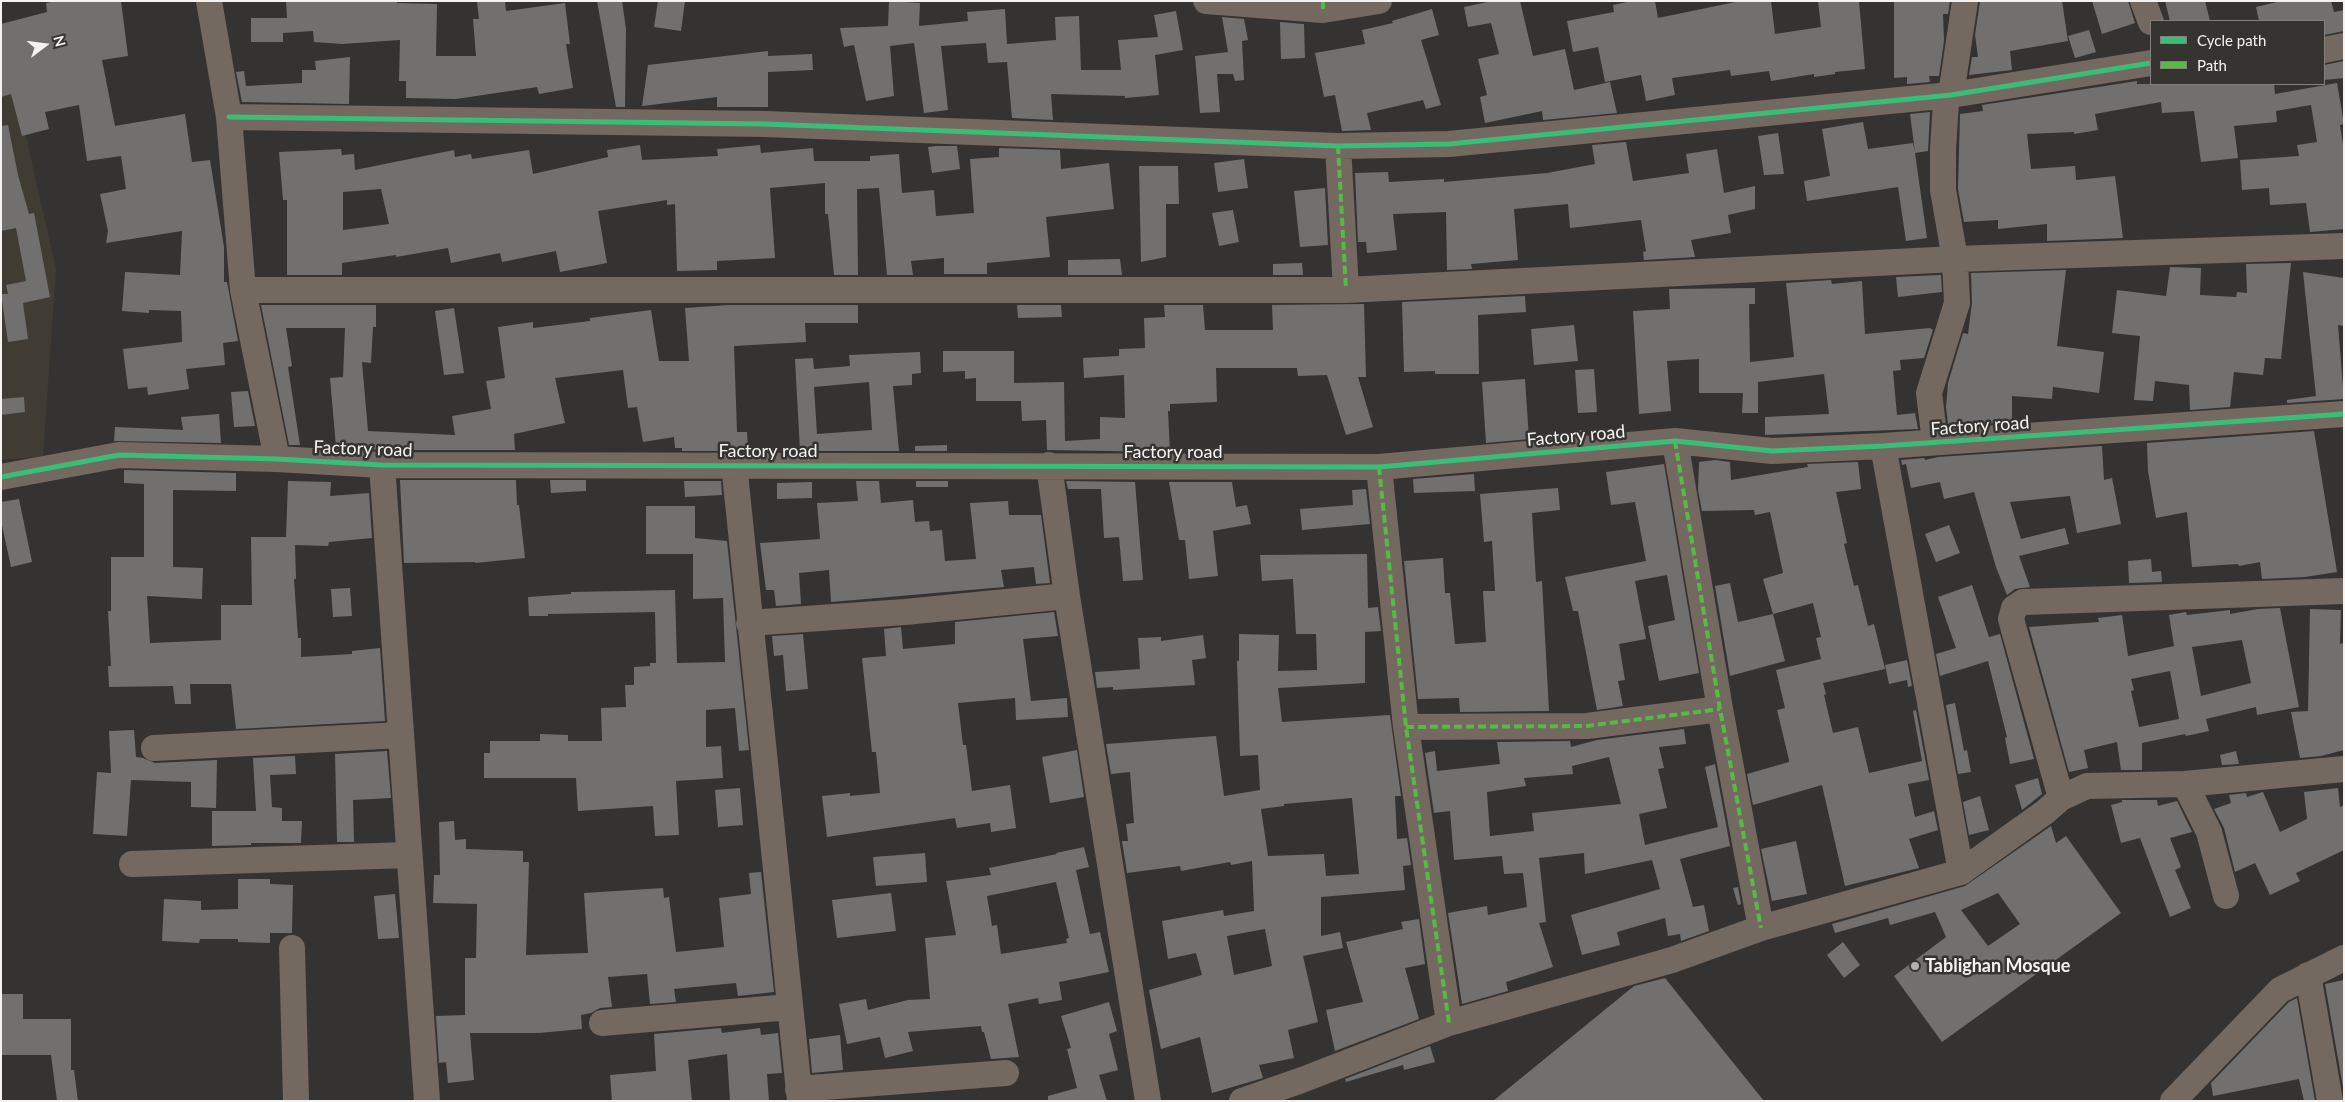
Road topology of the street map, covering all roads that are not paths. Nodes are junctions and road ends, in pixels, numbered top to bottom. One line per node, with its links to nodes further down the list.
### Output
1 (209, 1): 12 (street)
2 (1206, 1): 6 (street)
3 (1379, 1): 6 (street)
4 (1965, 1): 11 (street)
5 (2143, 1): 7 (street)
6 (1323, 6)
7 (2150, 20)
8 (2344, 46): 9 (street)
9 (2325, 50)
10 (2150, 63): 11 (street)
11 (1951, 95): 13 (street); 15 (street)
12 (229, 117): 13 (street); 16 (street)
13 (1338, 146): 17 (street)
14 (2344, 246): 15 (street)
15 (1955, 259): 17 (street); 20 (street)
16 (243, 290): 17 (street); 22 (street)
17 (1346, 290)
18 (2344, 414): 20 (street, Factory road)
19 (1675, 441): 21 (street, Factory road); 26 (street, Factory road); 31 (street)
20 (1935, 442): 21 (street, Factory road)
21 (1882, 446): 40 (street)
22 (277, 459): 24 (street, Factory road); 27 (street, Factory road)
23 (734, 464): 24 (street, Factory road); 25 (street, Factory road); 30 (street)
24 (382, 465): 33 (street)
25 (1049, 465): 26 (street, Factory road); 29 (street)
26 (1379, 467): 32 (street)
27 (1, 477)
28 (2344, 590): 37 (street)
29 (1067, 596): 30 (street); 54 (street)
30 (749, 623): 46 (street)
31 (1720, 709): 32 (street); 42 (street)
32 (1406, 727): 48 (street)
33 (401, 735): 34 (street); 38 (street)
34 (154, 748)
35 (2344, 769): 36 (street)
36 (2185, 784): 37 (street); 41 (street)
37 (2061, 798): 40 (street)
38 (409, 855): 39 (street); 53 (street)
39 (132, 864)
40 (1961, 872): 42 (street)
41 (2226, 896)
42 (1761, 928): 48 (street)
43 (292, 948): 52 (street)
44 (2344, 958): 45 (street)
45 (2308, 975): 49 (street); 58 (street)
46 (790, 1007): 47 (street); 51 (street)
47 (602, 1023)
48 (1450, 1023): 55 (street)
49 (2211, 1062): 56 (street); 57 (street)
50 (1006, 1073): 51 (street)
51 (799, 1095)
52 (296, 1101)
53 (427, 1101)
54 (1148, 1101)
55 (1242, 1101)
56 (2173, 1101)
57 (2200, 1101)
58 (2330, 1101)

